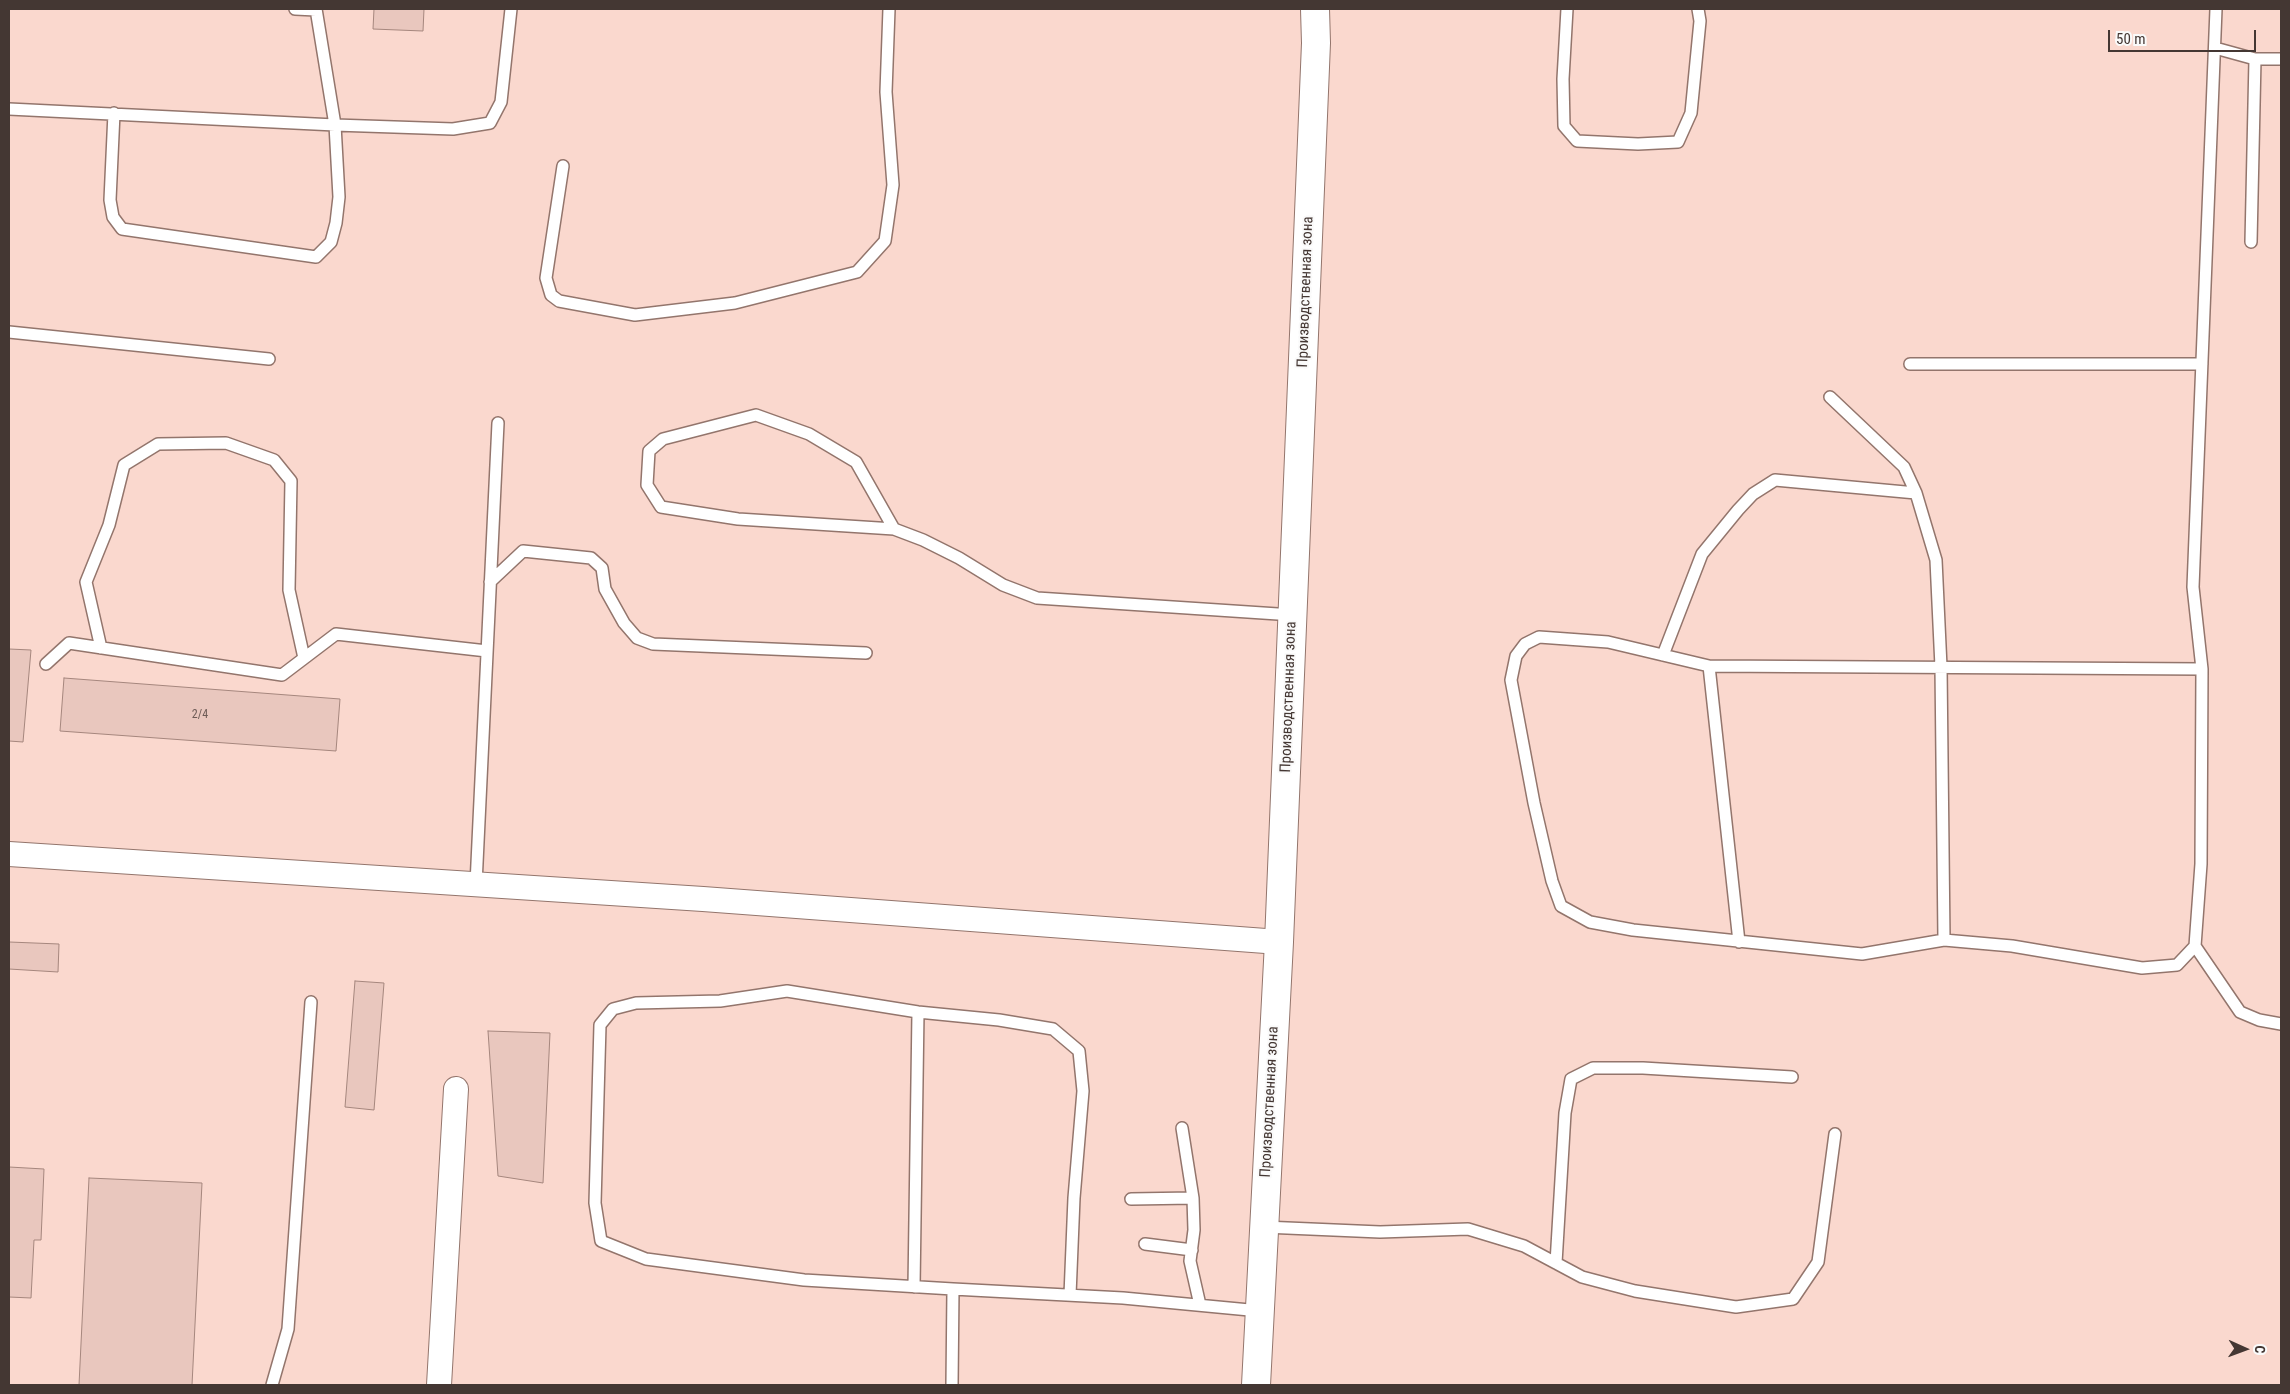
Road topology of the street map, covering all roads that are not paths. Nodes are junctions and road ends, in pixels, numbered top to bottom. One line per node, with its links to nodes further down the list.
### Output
1 (295, 9): 2 (lane)
2 (316, 9): 14 (lane)
3 (511, 9): 14 (lane)
4 (890, 9): 15 (lane)
5 (1315, 9): 26 (main road, Производственная зона)
6 (1567, 9): 7 (lane)
7 (1698, 9)
8 (2216, 9): 9 (lane)
9 (2215, 48): 10 (lane); 20 (lane)
10 (2255, 59): 11 (lane); 16 (lane)
11 (2281, 59)
12 (9, 109): 13 (lane)
13 (114, 114): 14 (lane); 14 (lane)
14 (335, 124)
15 (563, 166)
16 (2251, 242)
17 (9, 332): 18 (lane)
18 (268, 358)
19 (1910, 364): 20 (lane)
20 (2202, 364): 35 (lane)
21 (1830, 398): 23 (lane)
22 (498, 423): 25 (lane)
23 (1916, 493): 30 (lane); 34 (lane)
24 (894, 529): 24 (lane); 26 (lane)
25 (490, 582): 28 (lane); 29 (lane)
26 (1292, 614): 39 (main road, Производственная зона)
27 (101, 648): 31 (lane); 31 (lane); 32 (lane)
28 (487, 651): 31 (lane); 37 (lane)
29 (866, 653)
30 (1663, 654): 33 (lane); 40 (lane)
31 (304, 658)
32 (46, 664)
33 (1709, 666): 34 (lane); 40 (lane)
34 (1941, 667): 35 (lane); 38 (lane)
35 (2202, 669): 41 (lane)
36 (9, 854): 37 (street)
37 (476, 884): 39 (street)
38 (1944, 940): 40 (lane); 41 (lane)
39 (1279, 942): 51 (main road, Производственная зона)
40 (1739, 942)
41 (2195, 946): 44 (lane)
42 (311, 1002): 60 (lane)
43 (918, 1012): 55 (lane); 55 (lane); 57 (lane)
44 (2281, 1024)
45 (1792, 1077): 54 (lane)
46 (456, 1089): 61 (street)
47 (1182, 1128): 49 (lane)
48 (1835, 1134): 54 (lane)
49 (1193, 1198): 50 (lane); 53 (lane)
50 (1131, 1199)
51 (1264, 1227): 54 (lane); 59 (main road, Производственная зона)
52 (1145, 1244): 53 (lane)
53 (1192, 1250): 58 (lane)
54 (1556, 1263)
55 (914, 1287): 56 (lane)
56 (953, 1289): 57 (lane); 62 (lane)
57 (1070, 1295): 58 (lane)
58 (1200, 1305): 59 (lane)
59 (1260, 1311): 63 (main road, Производственная зона)
60 (272, 1385)
61 (439, 1385)
62 (952, 1385)
63 (1256, 1385)

